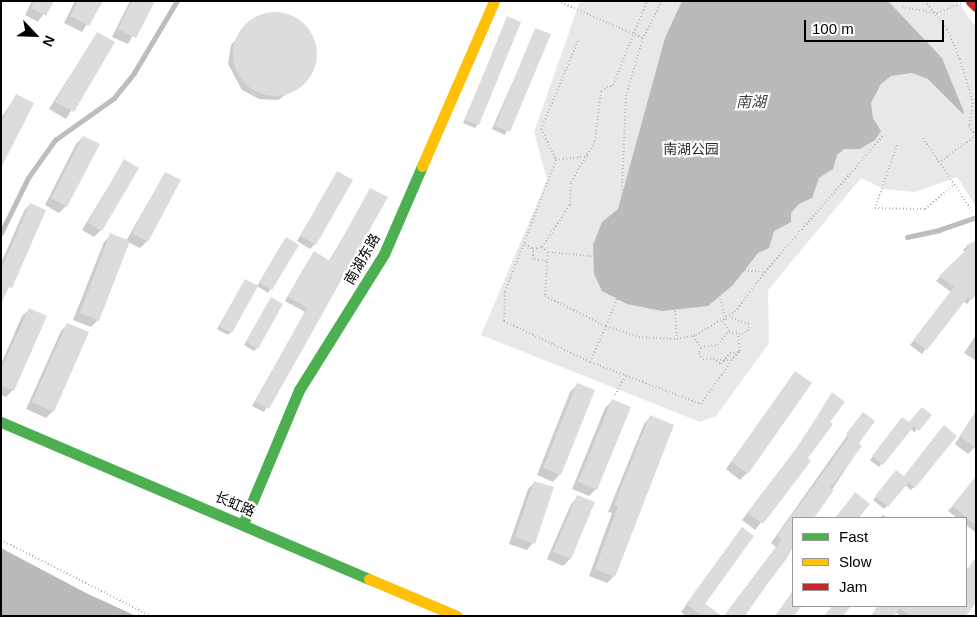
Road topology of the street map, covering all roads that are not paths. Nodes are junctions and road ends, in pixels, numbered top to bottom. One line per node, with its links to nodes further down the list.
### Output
1 (177, 1): 6 (lane)
2 (494, 1): 9 (street, 南湖东路)
3 (970, 1): 4 (street)
4 (976, 6)
5 (976, 217): 7 (lane)
6 (1, 233)
7 (907, 237)
8 (1, 422): 9 (street, 长虹路)
9 (243, 524): 10 (street, 长虹路)
10 (456, 616)

